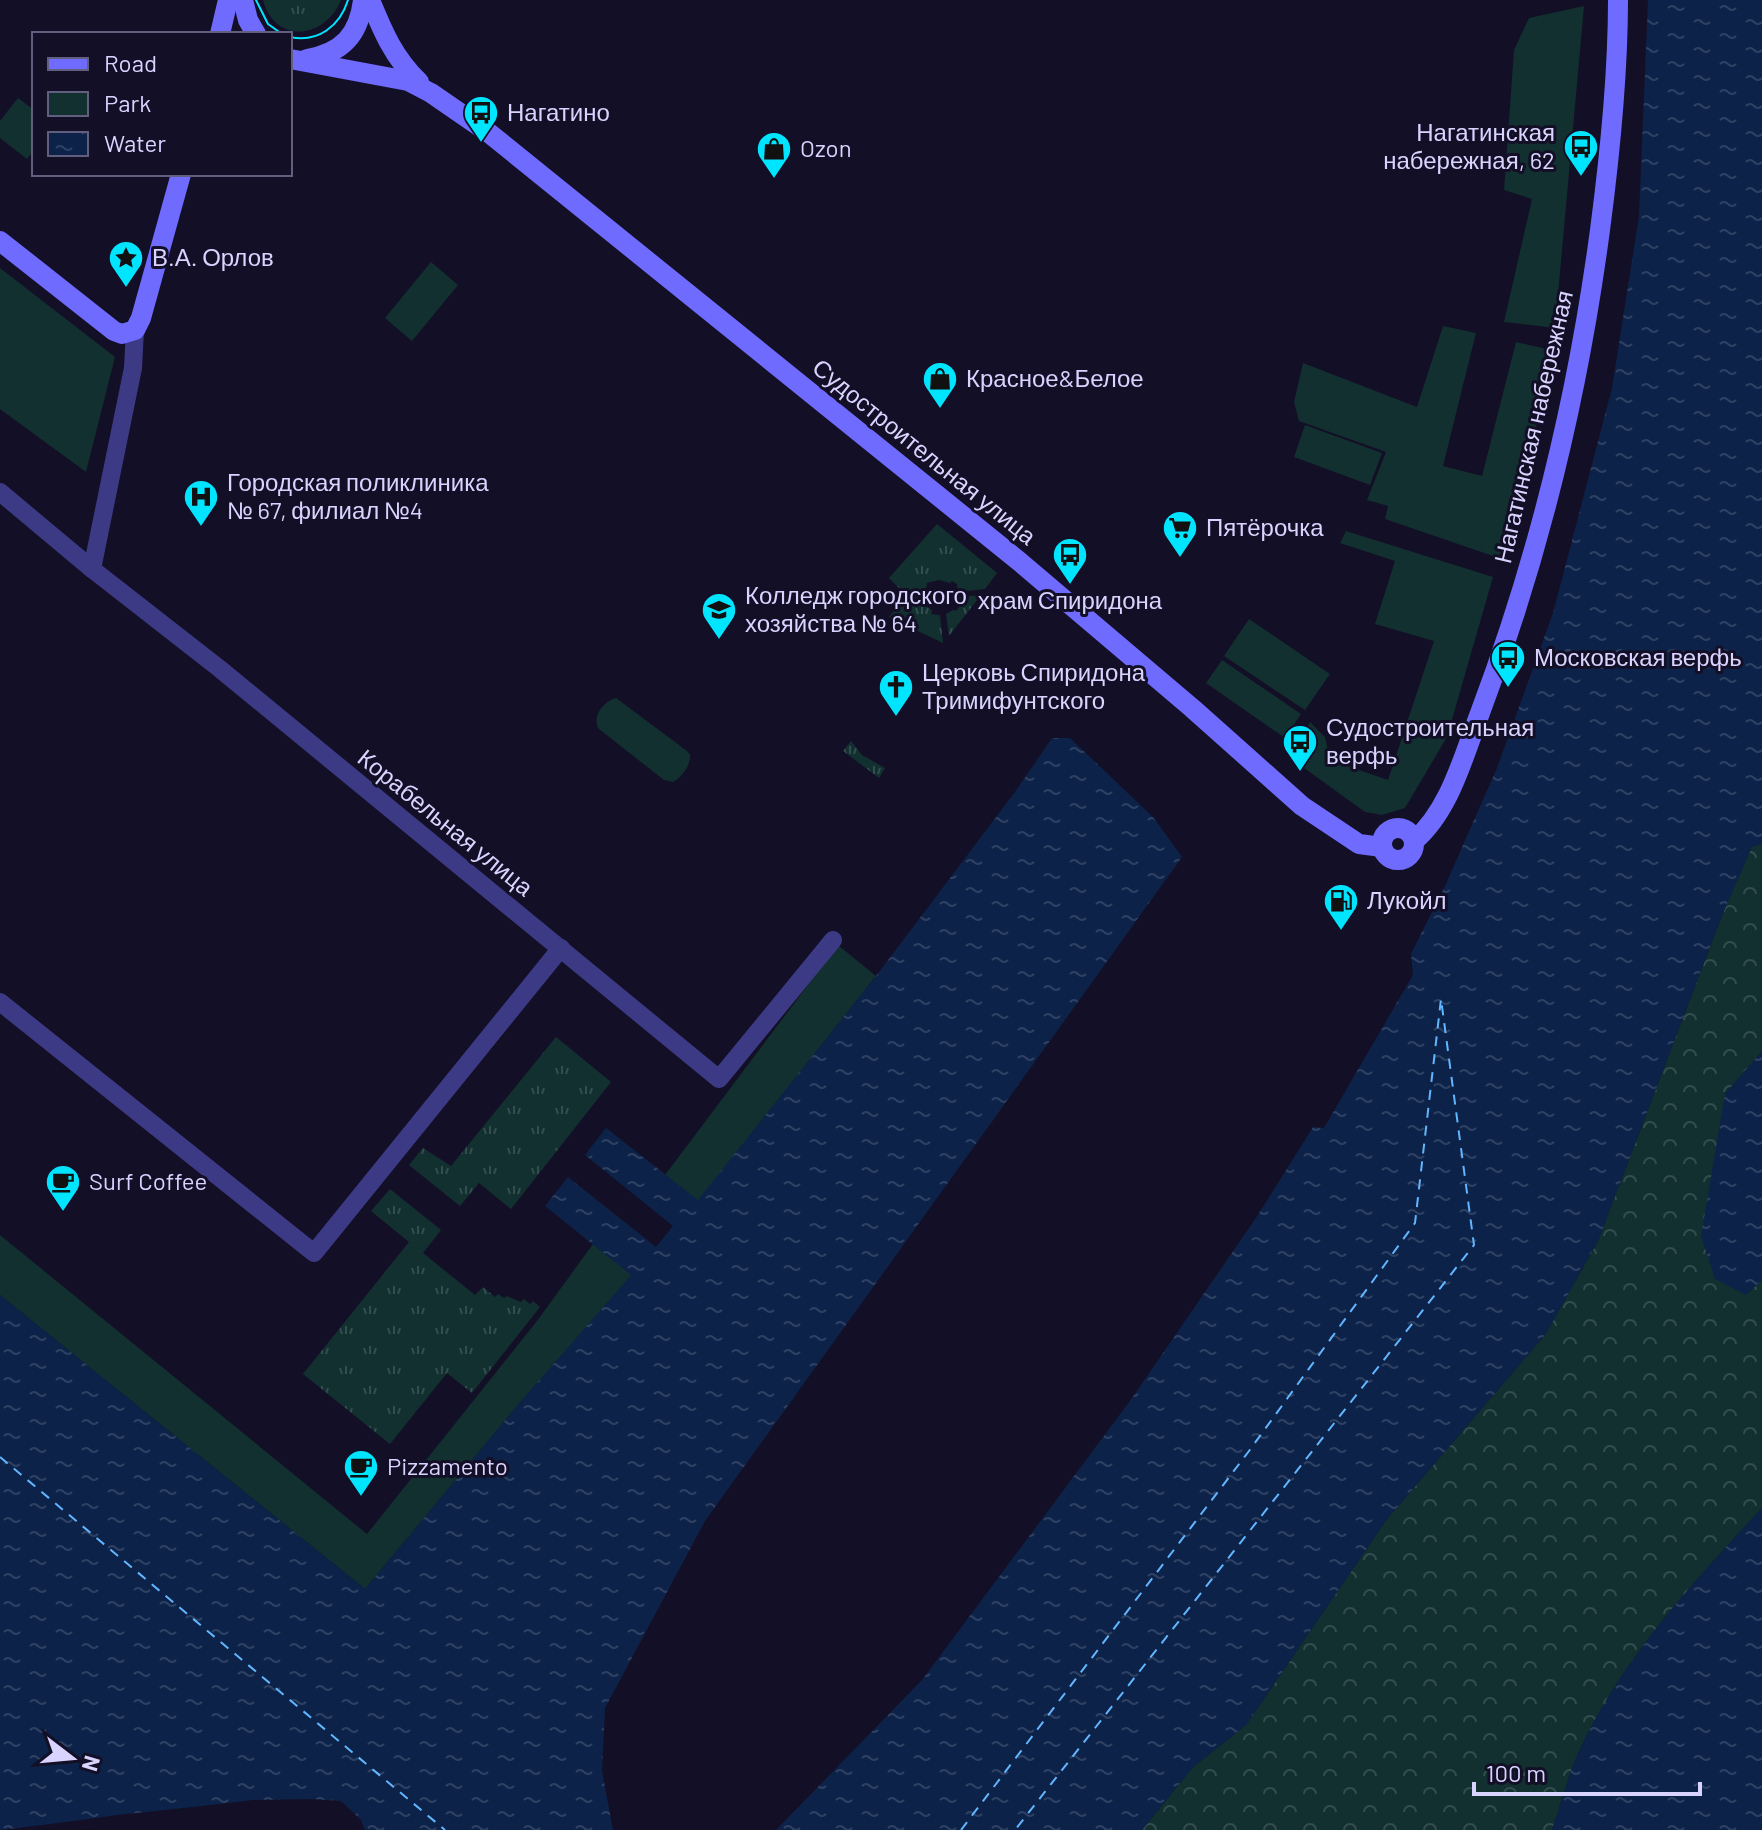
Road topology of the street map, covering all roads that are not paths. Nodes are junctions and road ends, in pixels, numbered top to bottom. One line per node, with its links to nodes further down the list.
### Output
1 (228, 0): 6 (street)
2 (243, 0): 7 (street)
3 (363, 0): 8 (street)
4 (370, 0): 9 (street)
5 (1618, 0): 15 (street, Нагатинская набережная)
6 (220, 32)
7 (255, 32)
8 (296, 59): 9 (street)
9 (431, 93): 15 (street, Судостроительная улица)
10 (180, 176): 12 (street)
11 (0, 241): 12 (street)
12 (135, 330): 14 (street)
13 (0, 492): 14 (street, Корабельная улица)
14 (92, 569): 17 (street, Корабельная улица)
15 (1414, 841)
16 (833, 940): 17 (street, Корабельная улица)
17 (561, 948): 18 (street)
18 (0, 1002)

